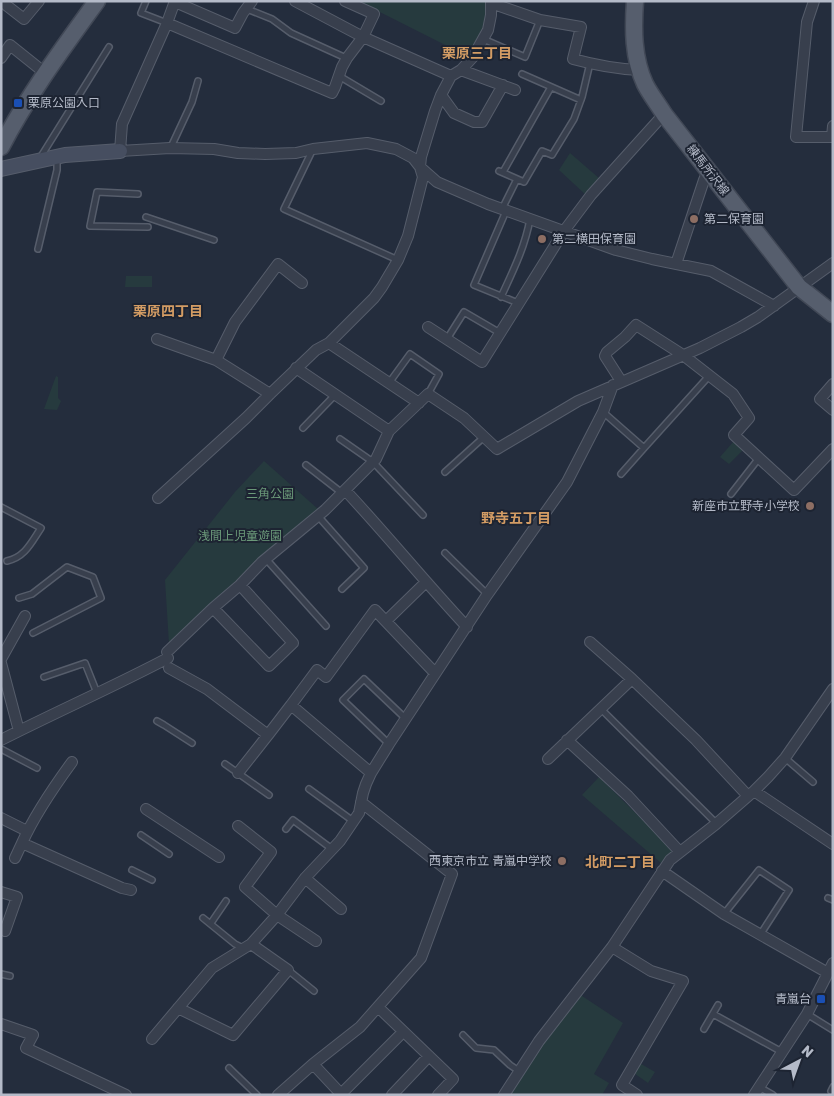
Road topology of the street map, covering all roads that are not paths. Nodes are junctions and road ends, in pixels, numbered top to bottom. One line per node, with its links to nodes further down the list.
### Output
1 (39, 1): 10 (street)
2 (98, 1): 22 (main road)
3 (146, 1): 13 (lane)
4 (295, 1): 14 (street)
5 (345, 1): 14 (street)
6 (635, 1): 21 (main road, 練馬所沢線)
7 (814, 1): 34 (street)
8 (175, 2): 11 (street); 13 (street)
9 (490, 2): 12 (street); 15 (street)
10 (6, 5)
11 (249, 5): 18 (lane)
12 (540, 20): 15 (lane); 19 (street)
13 (167, 23): 24 (street); 38 (street)
14 (363, 37): 18 (street); 25 (street)
15 (483, 39): 20 (street)
16 (109, 47): 40 (lane)
17 (1, 58): 22 (street)
18 (347, 58): 24 (street)
19 (590, 63): 21 (street); 32 (lane)
20 (461, 70): 25 (street); 27 (street)
21 (639, 70): 33 (main road, 練馬所沢線)
22 (46, 73): 35 (main road)
23 (522, 74): 28 (lane)
24 (339, 76): 31 (lane)
25 (451, 76): 30 (street)
26 (198, 81): 36 (lane)
27 (503, 85): 29 (street); 30 (street)
28 (551, 87): 32 (lane); 44 (lane)
29 (515, 90)
30 (441, 95): 41 (street)
31 (381, 100)
32 (581, 100): 44 (lane)
33 (664, 114): 43 (main road, 練馬所沢線); 50 (street)
34 (833, 126)
35 (1, 147)
36 (170, 148): 37 (street); 38 (street)
37 (313, 149): 41 (street); 53 (lane)
38 (120, 151): 39 (street)
39 (56, 157): 40 (street); 52 (lane)
40 (38, 160): 42 (street)
41 (420, 167): 46 (street); 53 (street)
42 (1, 169)
43 (708, 171): 55 (street); 57 (main road, 練馬所沢線)
44 (517, 179): 46 (lane)
45 (138, 194): 49 (lane)
46 (504, 210): 48 (street); 58 (lane)
47 (146, 217): 51 (lane)
48 (530, 219): 50 (street); 58 (lane)
49 (148, 227)
50 (564, 231): 55 (street); 59 (street)
51 (214, 240)
52 (38, 249)
53 (398, 260): 66 (street)
54 (833, 263): 57 (street)
55 (676, 264): 60 (street)
56 (302, 283): 68 (street)
57 (799, 287): 60 (street); 61 (main road, 練馬所沢線)
58 (501, 297): 59 (lane)
59 (518, 303): 63 (street)
60 (774, 306): 67 (street)
61 (833, 314)
62 (428, 327): 65 (street)
63 (500, 333): 65 (lane); 65 (street)
64 (157, 339): 68 (street)
65 (447, 339)
66 (328, 343): 69 (street); 71 (street)
67 (683, 355): 70 (street); 72 (street); 72 (street)
68 (216, 360): 74 (street)
69 (296, 368): 74 (street); 75 (street)
70 (709, 376): 84 (lane); 86 (street)
71 (388, 383): 76 (lane); 77 (street)
72 (617, 383): 79 (street); 82 (street)
73 (833, 384): 78 (street)
74 (270, 394): 93 (street)
75 (335, 394): 80 (lane); 81 (street)
76 (428, 394): 77 (street); 82 (street)
77 (419, 403): 81 (street)
78 (833, 410)
79 (603, 412): 84 (lane); 103 (street)
80 (303, 428)
81 (389, 431): 87 (street)
82 (484, 436): 89 (lane)
83 (340, 439): 87 (lane)
84 (644, 448): 90 (lane)
85 (833, 449): 86 (street)
86 (759, 458): 92 (lane)
87 (373, 462): 91 (street); 95 (lane)
88 (306, 465): 91 (lane)
89 (445, 472)
90 (621, 474)
91 (343, 492): 96 (street); 100 (street)
92 (730, 494)
93 (158, 498)
94 (1, 507): 99 (lane)
95 (423, 515)
96 (317, 516): 98 (street); 102 (lane)
97 (445, 553): 103 (lane)
98 (266, 559): 101 (street); 108 (lane)
99 (7, 561)
100 (426, 582): 107 (street); 109 (street)
101 (240, 585): 105 (street); 105 (street)
102 (342, 589)
103 (487, 595): 109 (street)
104 (19, 598): 110 (lane)
105 (213, 608): 113 (street)
106 (25, 616): 112 (street)
107 (386, 621): 115 (street); 120 (street)
108 (326, 626)
109 (467, 627): 115 (street)
110 (33, 633)
111 (590, 642): 117 (street)
112 (1, 659)
113 (168, 659): 119 (street); 125 (street)
114 (1, 663): 124 (street)
115 (435, 673): 122 (street)
116 (44, 677): 119 (lane)
117 (632, 679): 121 (street); 140 (street)
118 (833, 689): 131 (street)
119 (97, 693): 124 (street)
120 (290, 705): 125 (street); 137 (street)
121 (600, 708): 127 (street); 146 (lane)
122 (405, 718): 129 (street); 129 (lane)
123 (157, 722): 128 (lane)
124 (19, 731): 126 (street)
125 (268, 735): 136 (street)
126 (1, 740)
127 (567, 740): 132 (street); 154 (street)
128 (192, 743)
129 (389, 744): 137 (street)
130 (1, 749): 135 (lane)
131 (785, 758): 138 (lane); 140 (street)
132 (548, 759)
133 (72, 762): 149 (street)
134 (225, 764): 136 (lane)
135 (37, 768)
136 (238, 773): 141 (lane)
137 (371, 773): 142 (street)
138 (813, 782)
139 (309, 789): 145 (lane)
140 (751, 793): 146 (street); 152 (street)
141 (269, 795)
142 (361, 802): 145 (street); 183 (street)
143 (146, 809): 156 (street)
144 (1, 818): 149 (street)
145 (353, 822): 153 (street)
146 (716, 824): 154 (street)
147 (238, 826): 166 (street)
148 (286, 829): 153 (lane)
149 (28, 831): 151 (street)
150 (142, 834): 155 (lane)
151 (22, 843): 157 (street); 162 (street)
152 (833, 844)
153 (332, 849): 160 (street)
154 (680, 852): 159 (street)
155 (169, 854)
156 (219, 857)
157 (15, 858)
158 (132, 870): 161 (lane)
159 (662, 871): 167 (street); 174 (street)
160 (305, 878): 165 (street); 166 (street)
161 (152, 880)
162 (131, 890)
163 (1, 892): 170 (street)
164 (226, 901): 169 (lane)
165 (341, 909)
166 (277, 914): 172 (street); 173 (street)
167 (724, 914): 171 (street); 171 (lane)
168 (203, 918): 169 (lane)
169 (210, 923): 173 (lane)
170 (1, 929)
171 (760, 935): 177 (street)
172 (316, 941)
173 (247, 946): 176 (street); 182 (street)
174 (612, 947): 198 (street); 207 (street)
175 (833, 963): 177 (street)
176 (288, 970): 180 (lane); 182 (street)
177 (828, 973): 185 (street)
178 (1, 974): 179 (lane)
179 (10, 976)
180 (314, 991)
181 (718, 1005): 184 (lane)
182 (178, 1008): 191 (street)
183 (378, 1008): 189 (street); 196 (street)
184 (713, 1014): 187 (lane); 194 (lane)
185 (807, 1014): 188 (lane); 194 (street)
186 (1, 1024): 201 (street)
187 (704, 1029)
188 (833, 1030)
189 (403, 1032): 195 (street); 200 (street)
190 (463, 1035): 192 (lane)
191 (152, 1039)
192 (468, 1041): 193 (lane); 198 (lane)
193 (463, 1046)
194 (782, 1052): 199 (street)
195 (429, 1056): 204 (street); 205 (street)
196 (313, 1064): 200 (street); 203 (street)
197 (229, 1068): 202 (lane)
198 (519, 1072): 206 (street)
199 (756, 1091): 208 (lane)
200 (342, 1094)
201 (126, 1095)
202 (256, 1095)
203 (278, 1095)
204 (392, 1095)
205 (438, 1095)
206 (504, 1095)
207 (637, 1095)
208 (773, 1095)

